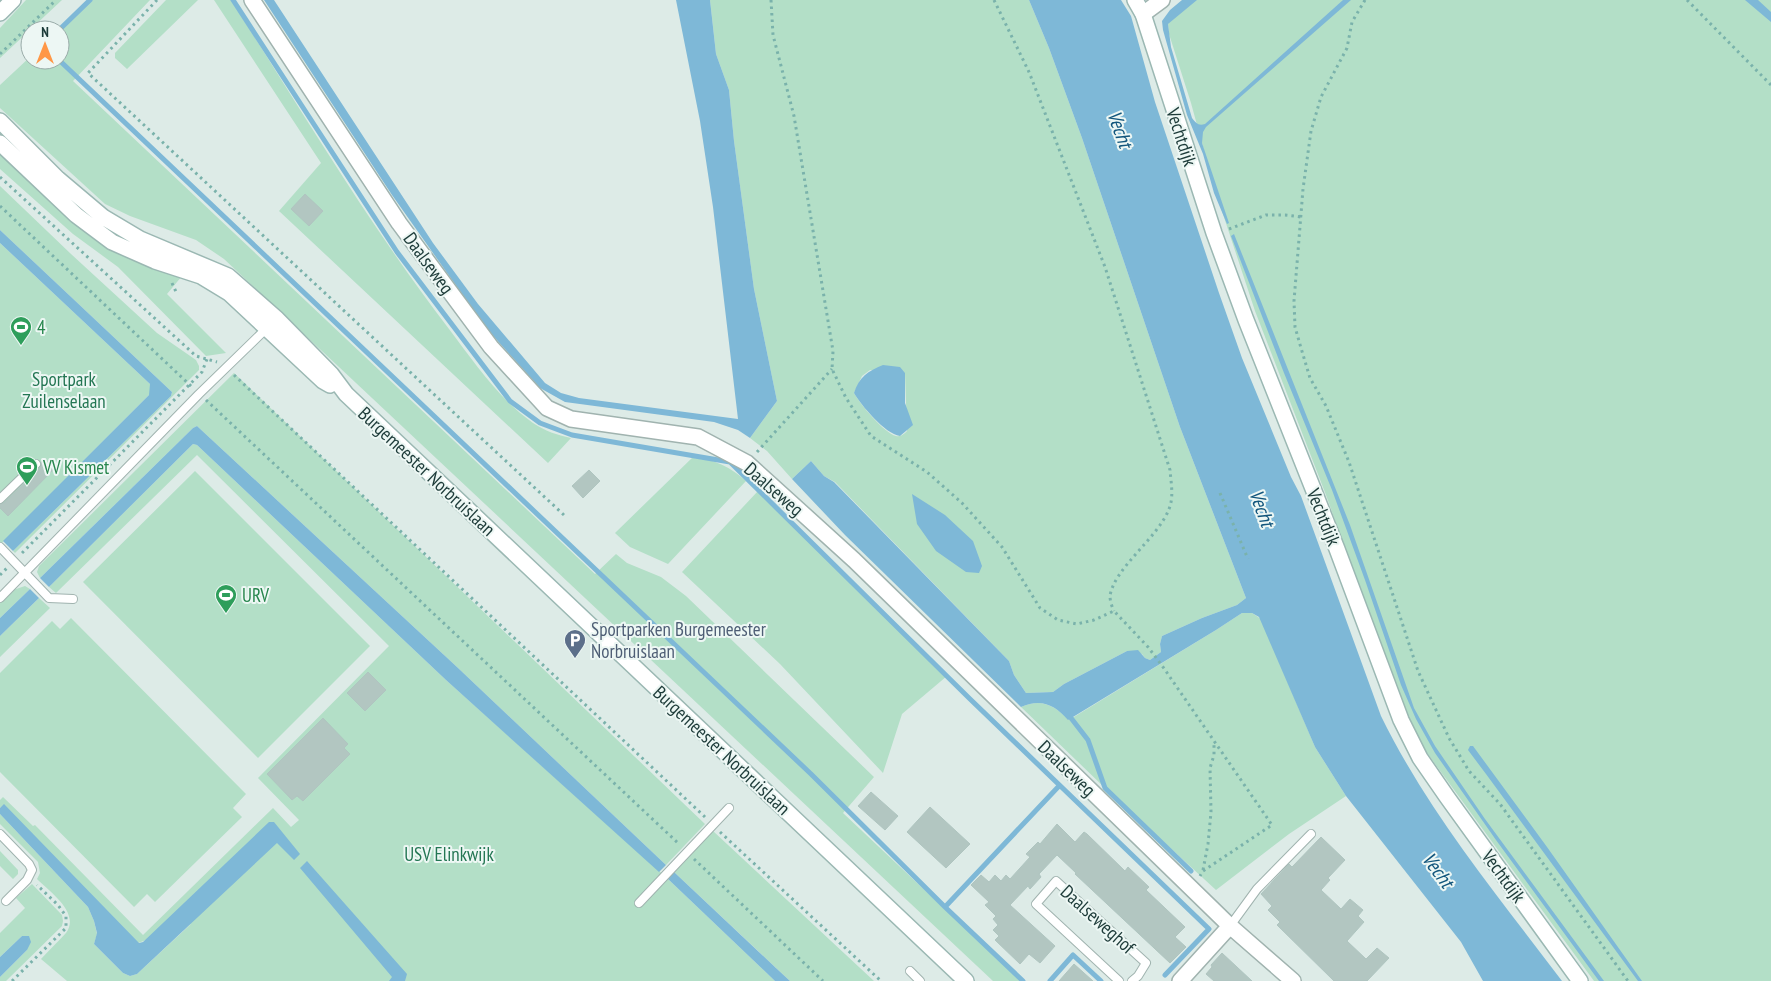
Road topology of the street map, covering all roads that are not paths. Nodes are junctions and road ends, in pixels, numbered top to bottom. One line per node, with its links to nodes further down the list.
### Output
1 (13, 0): 5 (street)
2 (252, 0): 21 (street, Daalseweg)
3 (1135, 0): 6 (street, Vechtdijk)
4 (1162, 0): 6 (street)
5 (0, 13)
6 (1143, 14): 29 (street, Vechtdijk)
7 (0, 121): 9 (street, Burgemeester Norbruislaan)
8 (0, 143): 9 (street, Burgemeester Norbruislaan)
9 (272, 324): 13 (lane); 25 (street, Burgemeester Norbruislaan)
10 (36, 464): 11 (lane)
11 (0, 499)
12 (0, 548): 13 (lane)
13 (26, 573): 14 (lane); 15 (lane)
14 (0, 598)
15 (73, 599)
16 (729, 808): 20 (lane)
17 (0, 834): 19 (lane)
18 (1311, 834): 21 (lane)
19 (6, 901)
20 (638, 903)
21 (1230, 926): 27 (street); 28 (street, Daalseweg)
22 (910, 971): 24 (lane)
23 (1138, 979): 26 (lane, Daalseweghof)
24 (920, 981)
25 (966, 981)
26 (1119, 981)
27 (1180, 981)
28 (1293, 981)
29 (1580, 981)

